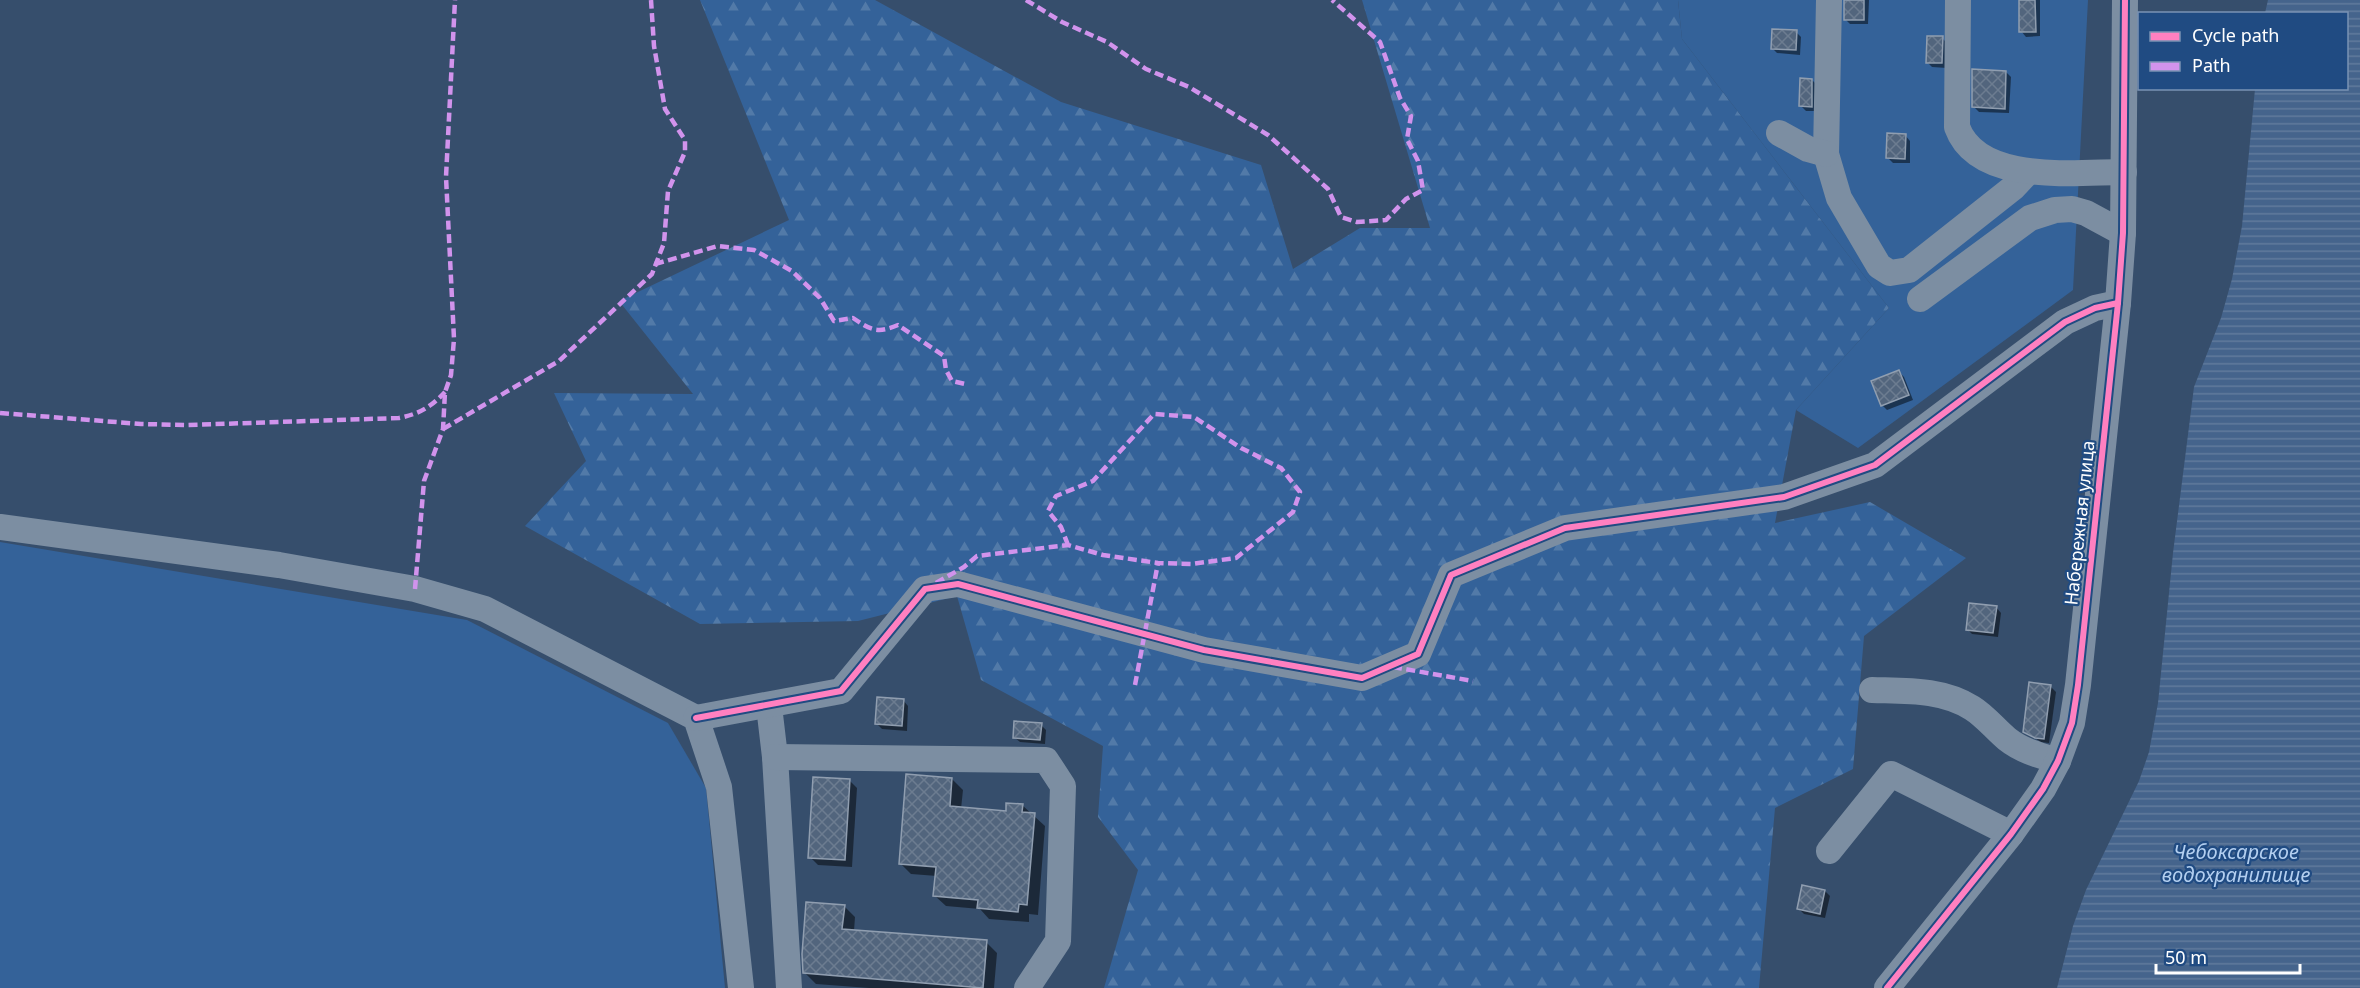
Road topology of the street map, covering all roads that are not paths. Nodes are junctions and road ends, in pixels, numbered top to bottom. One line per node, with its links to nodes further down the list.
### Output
1 (1829, 0): 5 (street)
2 (1958, 0): 6 (street)
3 (2125, 0): 7 (street, Набережная улица)
4 (1779, 133): 5 (street)
5 (1826, 154): 6 (street)
6 (2028, 172): 7 (street)
7 (2124, 172): 8 (street, Набережная улица)
8 (2123, 233): 9 (street); 10 (street, Набережная улица)
9 (1920, 299)
10 (2118, 303): 13 (street); 16 (street, Набережная улица)
11 (0, 528): 14 (street)
12 (1872, 690): 16 (street)
13 (768, 706): 14 (street); 15 (street)
14 (696, 718): 19 (street)
15 (775, 757): 20 (street); 21 (street)
16 (2058, 761): 17 (street, Набережная улица)
17 (2011, 834): 18 (street); 22 (street, Набережная улица)
18 (1829, 851)
19 (741, 988)
20 (789, 988)
21 (1027, 988)
22 (1887, 988)

